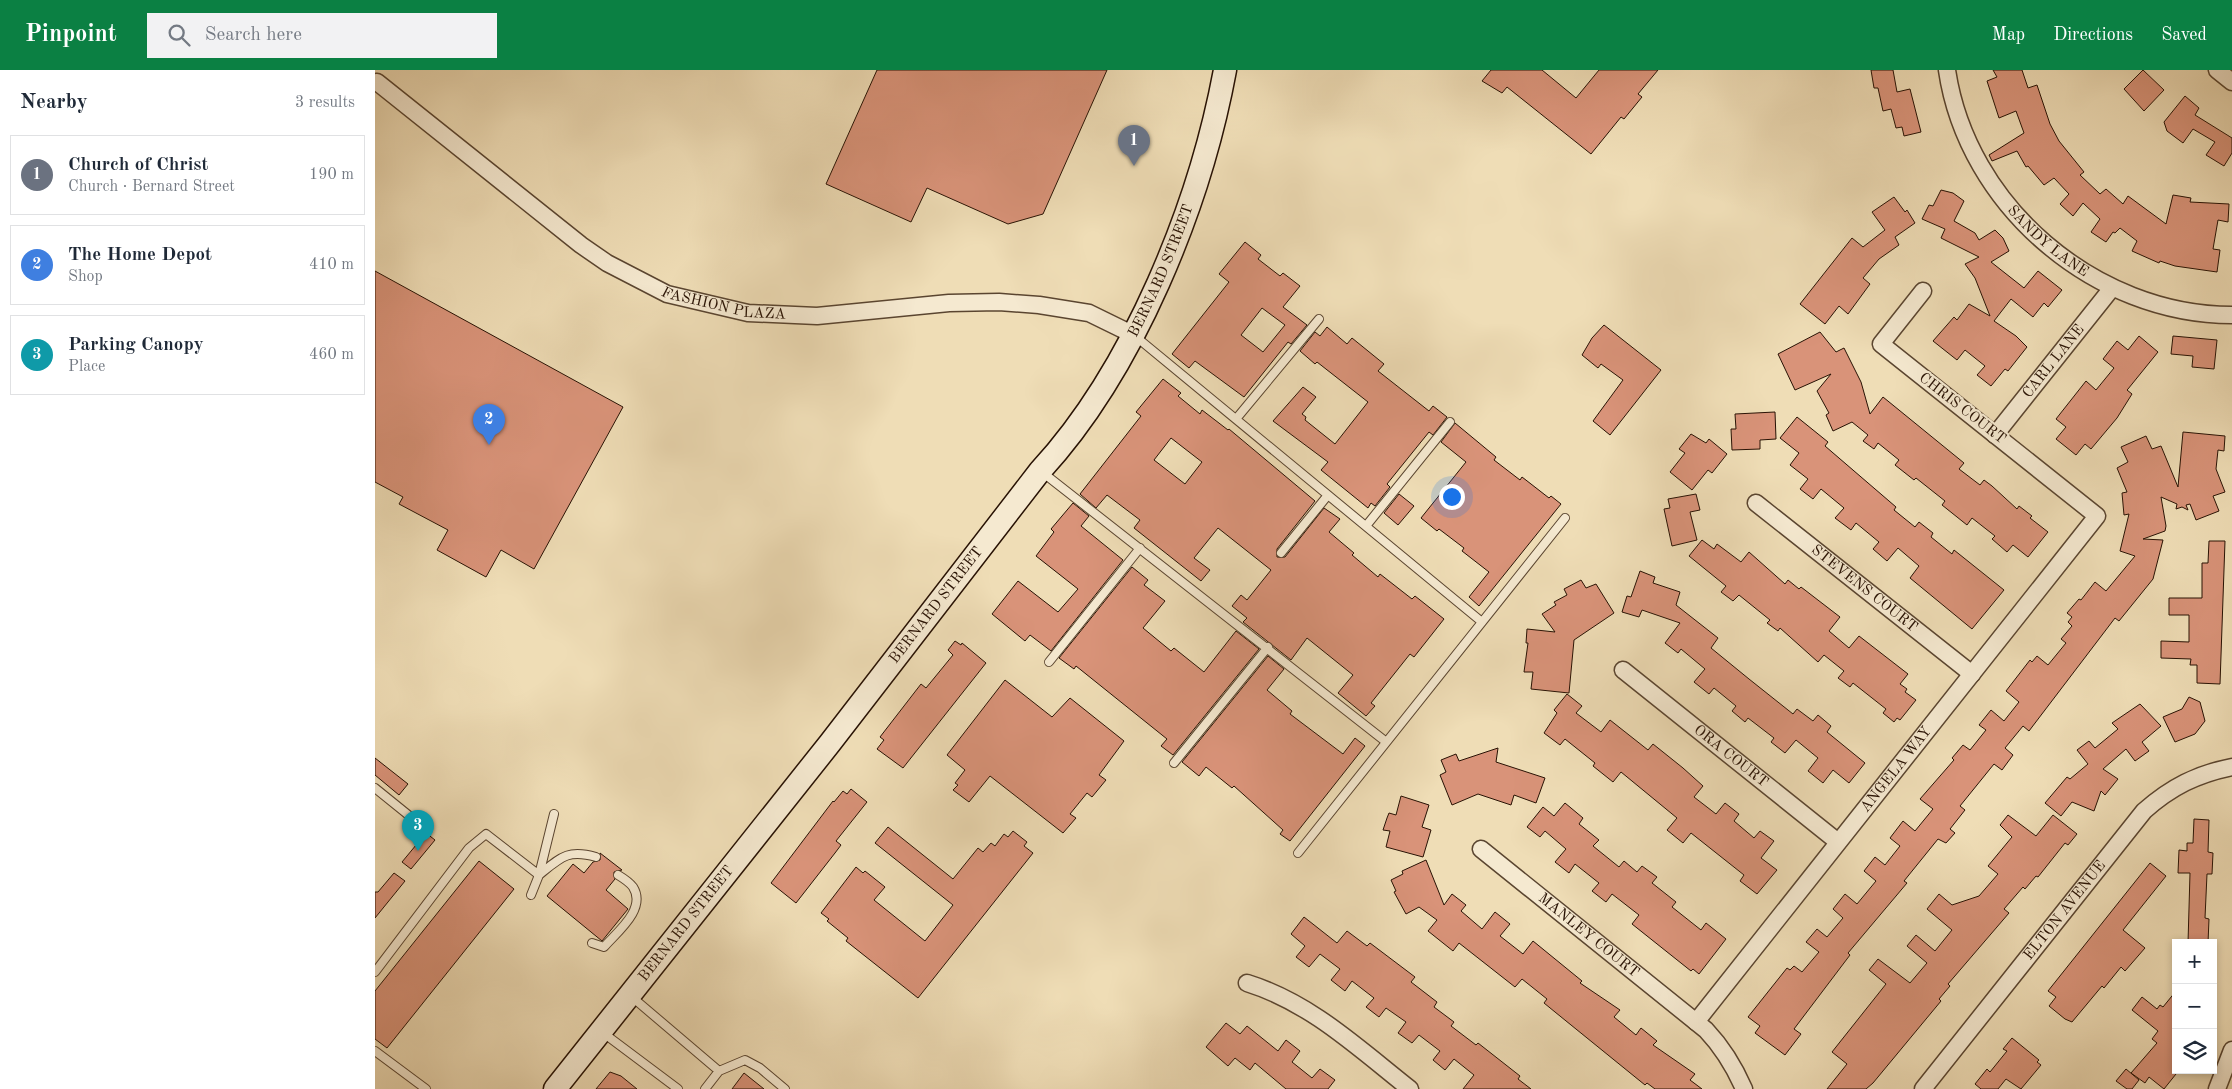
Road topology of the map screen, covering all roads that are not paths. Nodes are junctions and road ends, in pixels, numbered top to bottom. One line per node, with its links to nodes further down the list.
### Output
1 (1225, 70): 10 (street, BERNARD STREET)
2 (1947, 70): 6 (street, SANDY LANE)
3 (2217, 70): 5 (street)
4 (379, 78): 10 (street, FASHION PLAZA)
5 (2232, 82)
6 (2112, 288): 8 (street, SANDY LANE); 13 (street, CARL LANE)
7 (1923, 291): 13 (street, CHRIS COURT)
8 (2232, 315)
9 (1319, 319): 11 (lane)
10 (1134, 335): 11 (lane); 14 (street, BERNARD STREET)
11 (1236, 419): 15 (lane)
12 (1449, 422): 19 (lane)
13 (1995, 435): 17 (street, CHRIS COURT)
14 (1041, 471): 20 (lane); 43 (street, BERNARD STREET)
15 (1328, 496): 19 (lane); 21 (lane)
16 (1756, 503): 26 (street, STEVENS COURT)
17 (2097, 516): 26 (street, ANGELA WAY)
18 (1565, 518): 22 (lane)
19 (1366, 526): 22 (lane)
20 (1140, 548): 23 (lane); 24 (lane)
21 (1281, 553)
22 (1482, 622): 27 (lane)
23 (1268, 647): 27 (lane); 28 (lane)
24 (1049, 662)
25 (1623, 670): 33 (street, ORA COURT)
26 (1972, 674): 33 (street, ANGELA WAY)
27 (1385, 741): 35 (lane)
28 (1175, 763)
29 (2232, 767): 56 (street, ELTON AVENUE)
30 (375, 788): 32 (lane)
31 (555, 814): 37 (lane)
32 (417, 822)
33 (1838, 842): 44 (street, ANGELA WAY)
34 (1481, 849): 44 (street, MANLEY COURT)
35 (1297, 854)
36 (596, 857): 37 (lane)
37 (539, 875): 39 (lane); 41 (lane)
38 (618, 875): 40 (lane)
39 (531, 895)
40 (592, 943)
41 (375, 972)
42 (1247, 983): 54 (street)
43 (629, 995): 45 (street, BERNARD STREET); 48 (lane)
44 (1696, 1022): 55 (street, MANLEY COURT)
45 (601, 1031): 50 (street, BERNARD STREET); 51 (lane)
46 (2232, 1050): 57 (street)
47 (375, 1051): 49 (lane)
48 (719, 1071): 52 (lane); 53 (lane)
49 (426, 1089)
50 (555, 1089)
51 (678, 1089)
52 (705, 1089)
53 (785, 1089)
54 (1410, 1089)
55 (1744, 1089)
56 (1923, 1089)
57 (2217, 1089)

